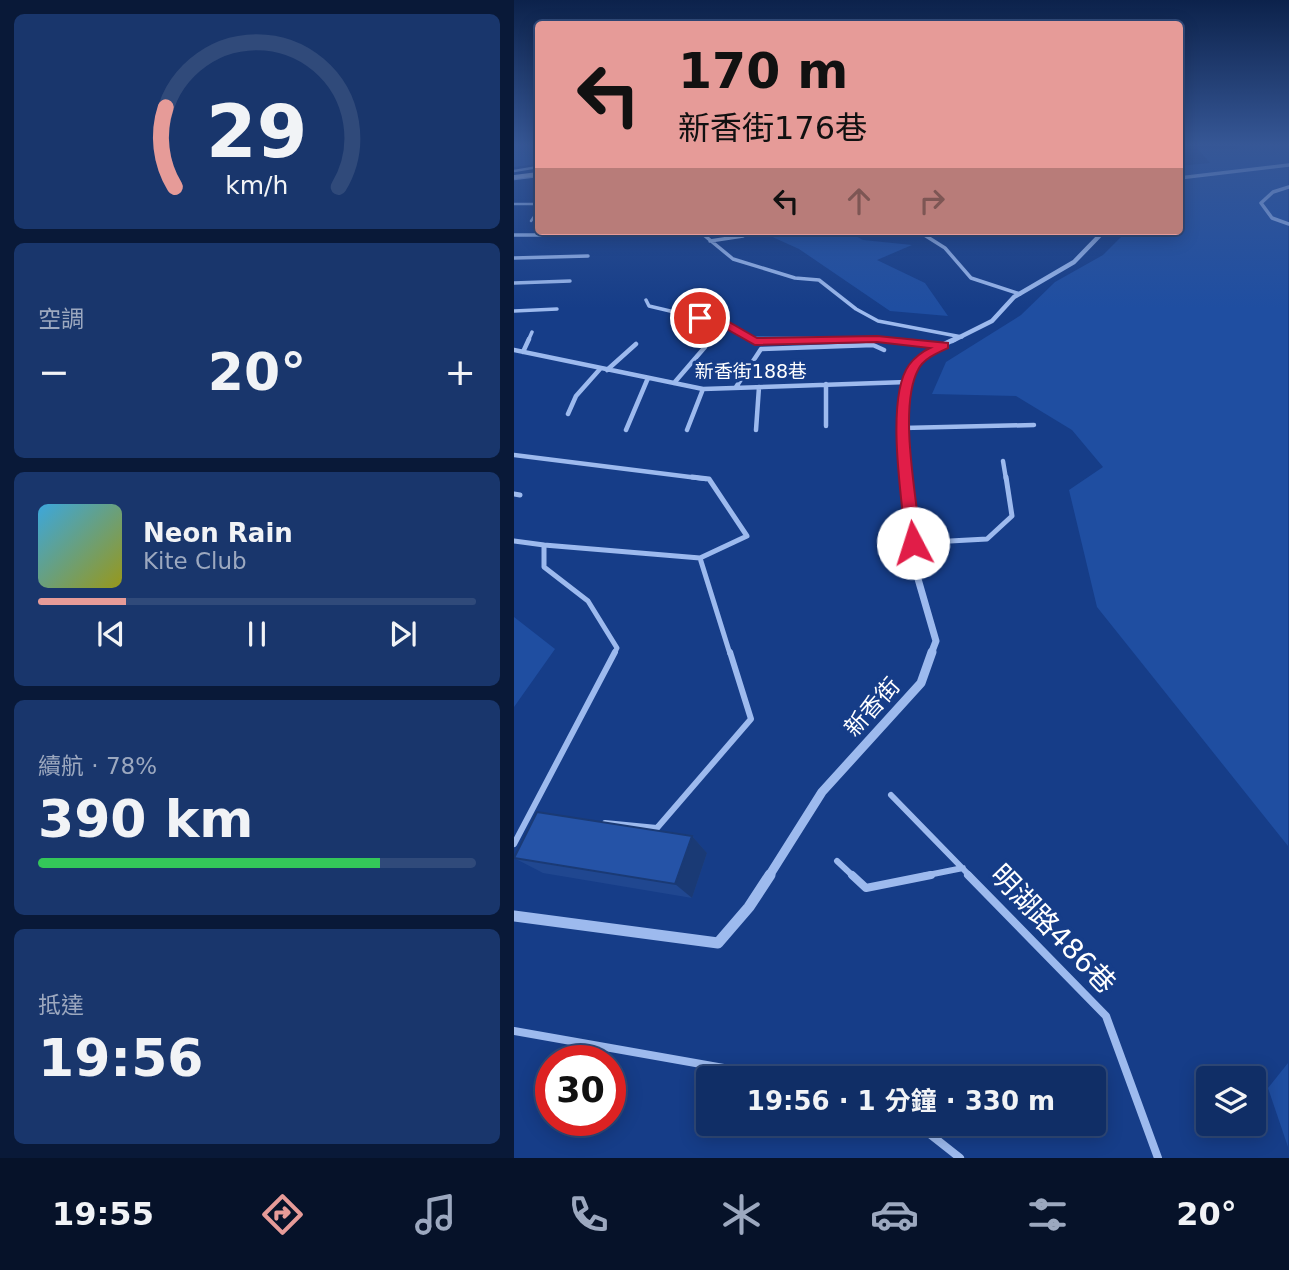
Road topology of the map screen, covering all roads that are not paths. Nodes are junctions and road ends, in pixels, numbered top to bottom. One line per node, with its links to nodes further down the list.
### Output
1 (1263, 200): 6 (street)
2 (514, 205): 3 (lane)
3 (535, 205)
4 (535, 215): 5 (lane)
5 (531, 221)
6 (1289, 224)
7 (514, 235): 8 (lane)
8 (535, 235)
9 (703, 235): 13 (lane)
10 (924, 235): 18 (lane)
11 (1100, 235): 18 (street, 新香街)
12 (743, 236): 13 (lane)
13 (710, 241): 23 (lane)
14 (588, 256): 15 (lane)
15 (514, 258)
16 (570, 281): 17 (lane)
17 (514, 283)
18 (1020, 294): 23 (street, 新香街)
19 (646, 300): 25 (lane)
20 (557, 309): 21 (lane)
21 (514, 311)
22 (532, 332): 29 (lane)
23 (963, 337): 25 (street, 新香街)
24 (636, 344): 31 (lane)
25 (944, 346): 33 (street, 新香街)
26 (705, 347): 34 (lane)
27 (514, 350): 29 (lane, 新香街188巷)
28 (884, 350): 36 (lane)
29 (523, 352): 30 (lane, 新香街188巷)
30 (600, 369): 31 (lane, 新香街188巷); 39 (lane)
31 (607, 370): 32 (lane, 新香街188巷)
32 (648, 378): 34 (lane, 新香街188巷); 43 (lane)
33 (907, 382): 35 (lane, 新香街188巷); 42 (street, 新香街)
34 (674, 383): 38 (lane, 新香街188巷)
35 (827, 384): 37 (lane, 新香街188巷); 41 (lane)
36 (736, 387): 37 (lane, 新香街188巷); 38 (lane, 新香街188巷)
37 (760, 387): 45 (lane)
38 (703, 389): 44 (lane)
39 (568, 414)
40 (1034, 425): 42 (lane)
41 (826, 426)
42 (903, 428): 49 (street, 新香街)
43 (625, 430)
44 (687, 430)
45 (756, 430)
46 (514, 455): 51 (lane)
47 (1003, 461): 49 (lane)
48 (514, 541): 50 (lane)
49 (913, 543): 59 (street, 新香街)
50 (544, 545): 51 (lane); 53 (lane)
51 (700, 558): 55 (lane)
52 (891, 795): 58 (lane, 明湖路486巷)
53 (529, 815): 54 (lane); 56 (lane)
54 (542, 816)
55 (593, 821)
56 (514, 844)
57 (837, 861): 58 (lane)
58 (963, 868): 64 (lane, 明湖路486巷)
59 (514, 916)
60 (514, 1031): 61 (lane)
61 (712, 1066)
62 (932, 1136): 63 (lane)
63 (960, 1158)
64 (1158, 1158)

